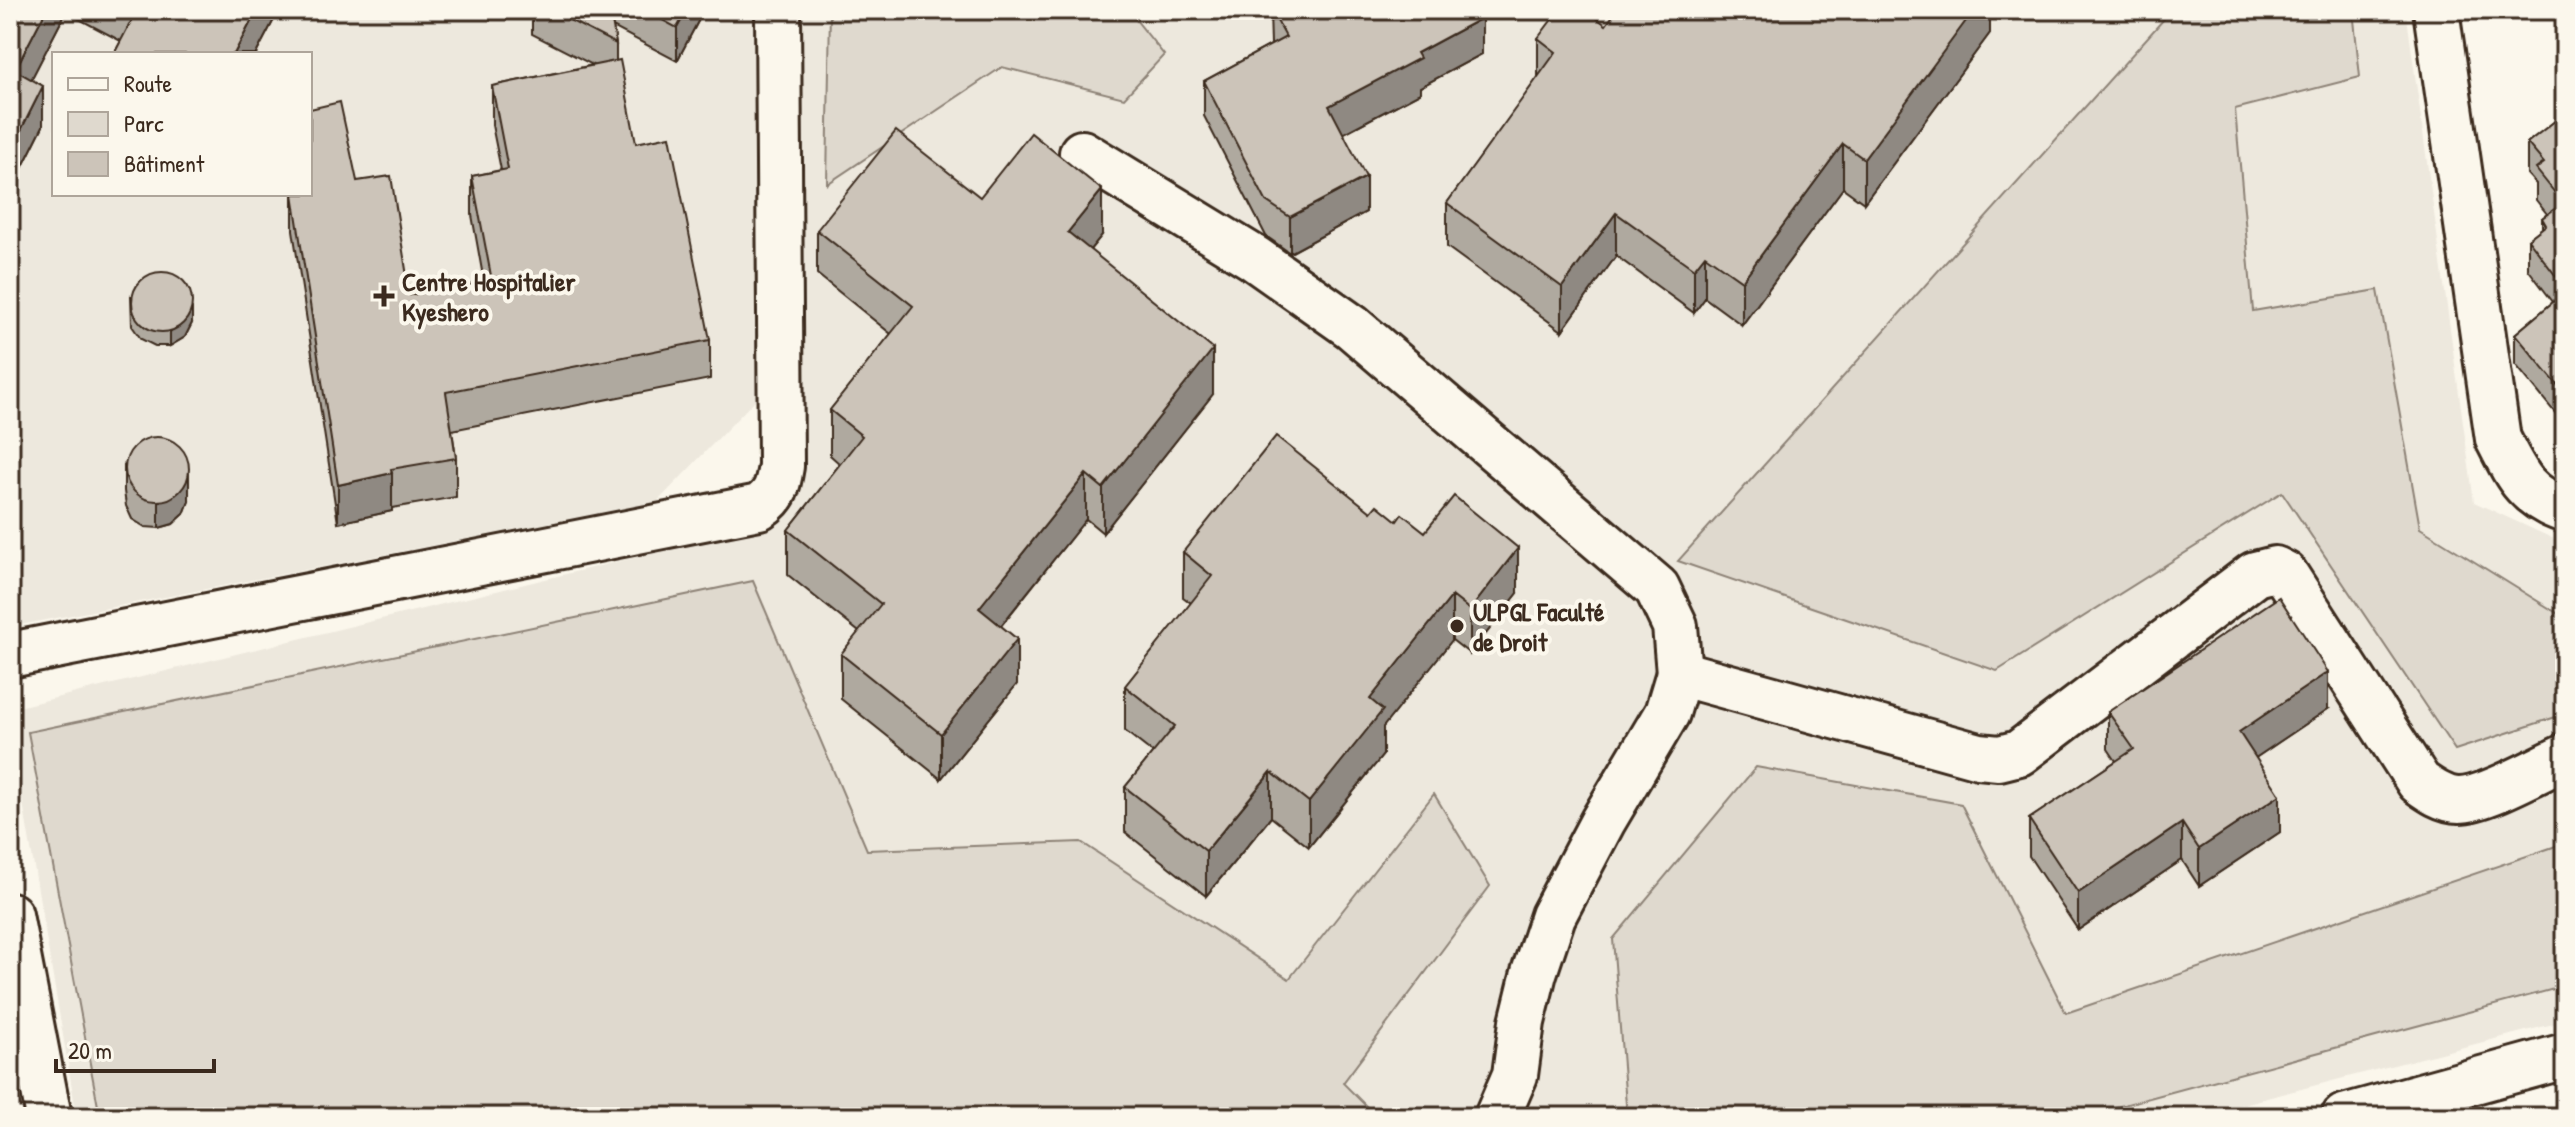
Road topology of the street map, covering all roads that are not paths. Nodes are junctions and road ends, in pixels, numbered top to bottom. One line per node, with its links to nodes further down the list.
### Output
1 (778, 10): 5 (street)
2 (2436, 10): 4 (street)
3 (1082, 153): 6 (street)
4 (2565, 510)
5 (10, 655)
6 (1679, 673): 7 (street); 11 (street)
7 (2565, 757)
8 (10, 915): 10 (street)
9 (2565, 1056): 12 (street)
10 (49, 1117)
11 (1497, 1117)
12 (2344, 1117)

